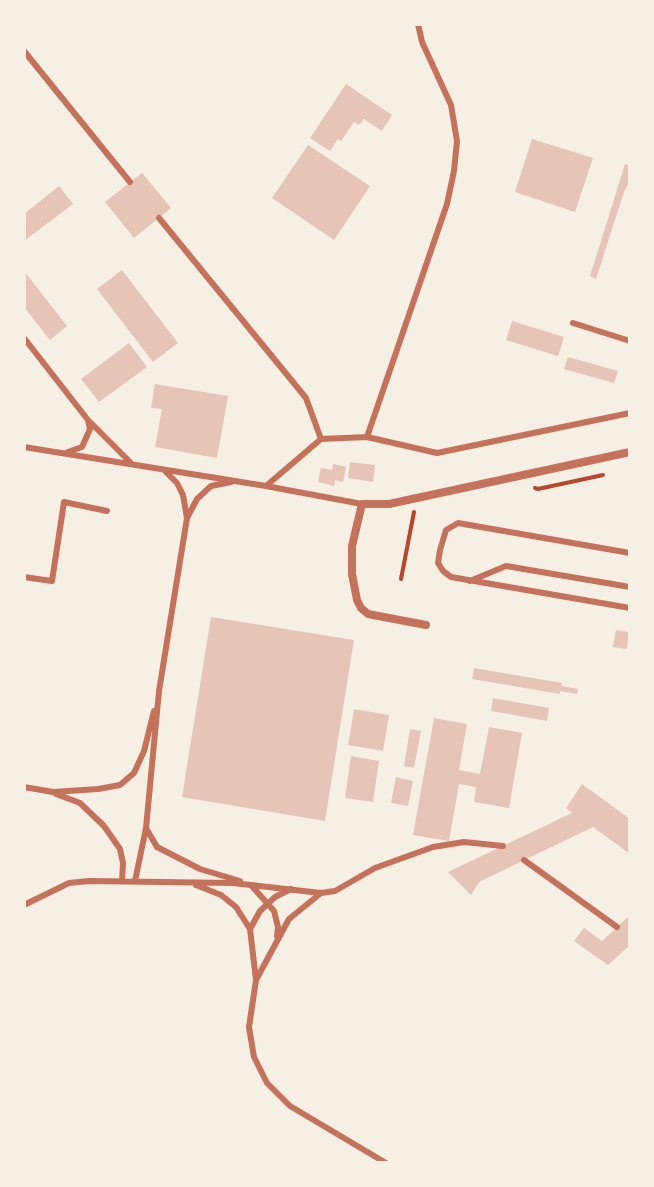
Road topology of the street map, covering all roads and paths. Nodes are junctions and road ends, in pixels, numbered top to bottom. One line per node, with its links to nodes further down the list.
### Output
1 (418, 24): 10 (lane)
2 (24, 51): 3 (lane)
3 (130, 182)
4 (159, 218): 11 (lane)
5 (573, 323): 7 (lane)
6 (24, 338): 9 (lane)
7 (630, 341)
8 (630, 413): 10 (lane)
9 (88, 420): 14 (lane); 15 (lane)
10 (367, 437): 11 (lane)
11 (321, 439): 19 (lane)
12 (24, 447): 14 (lane)
13 (630, 452): 21 (street)
14 (61, 453): 15 (lane)
15 (132, 464): 16 (lane)
16 (158, 468): 18 (lane); 24 (lane)
17 (603, 475): 20 (path)
18 (238, 481): 19 (lane); 24 (lane)
19 (266, 486): 21 (lane)
20 (532, 486)
21 (362, 504): 31 (street)
22 (428, 509): 27 (path)
23 (107, 511): 26 (lane)
24 (187, 518): 32 (lane)
25 (630, 553): 28 (lane)
26 (24, 577)
27 (401, 579)
28 (470, 581): 29 (lane); 30 (lane)
29 (630, 587)
30 (630, 608)
31 (426, 625)
32 (159, 691): 34 (lane); 35 (lane)
33 (24, 787): 34 (lane)
34 (53, 792): 38 (lane)
35 (146, 828): 39 (lane); 41 (lane)
36 (503, 846): 43 (lane)
37 (524, 860): 46 (lane)
38 (122, 881): 39 (lane); 45 (lane)
39 (135, 881): 40 (lane)
40 (180, 882): 41 (lane); 47 (lane)
41 (253, 885): 42 (lane); 44 (lane)
42 (291, 889): 43 (lane); 44 (lane)
43 (321, 893): 48 (lane)
44 (268, 904): 47 (lane); 48 (lane)
45 (24, 905)
46 (617, 927)
47 (250, 929): 49 (lane)
48 (277, 940): 49 (lane)
49 (256, 980): 50 (lane)
50 (386, 1163)

